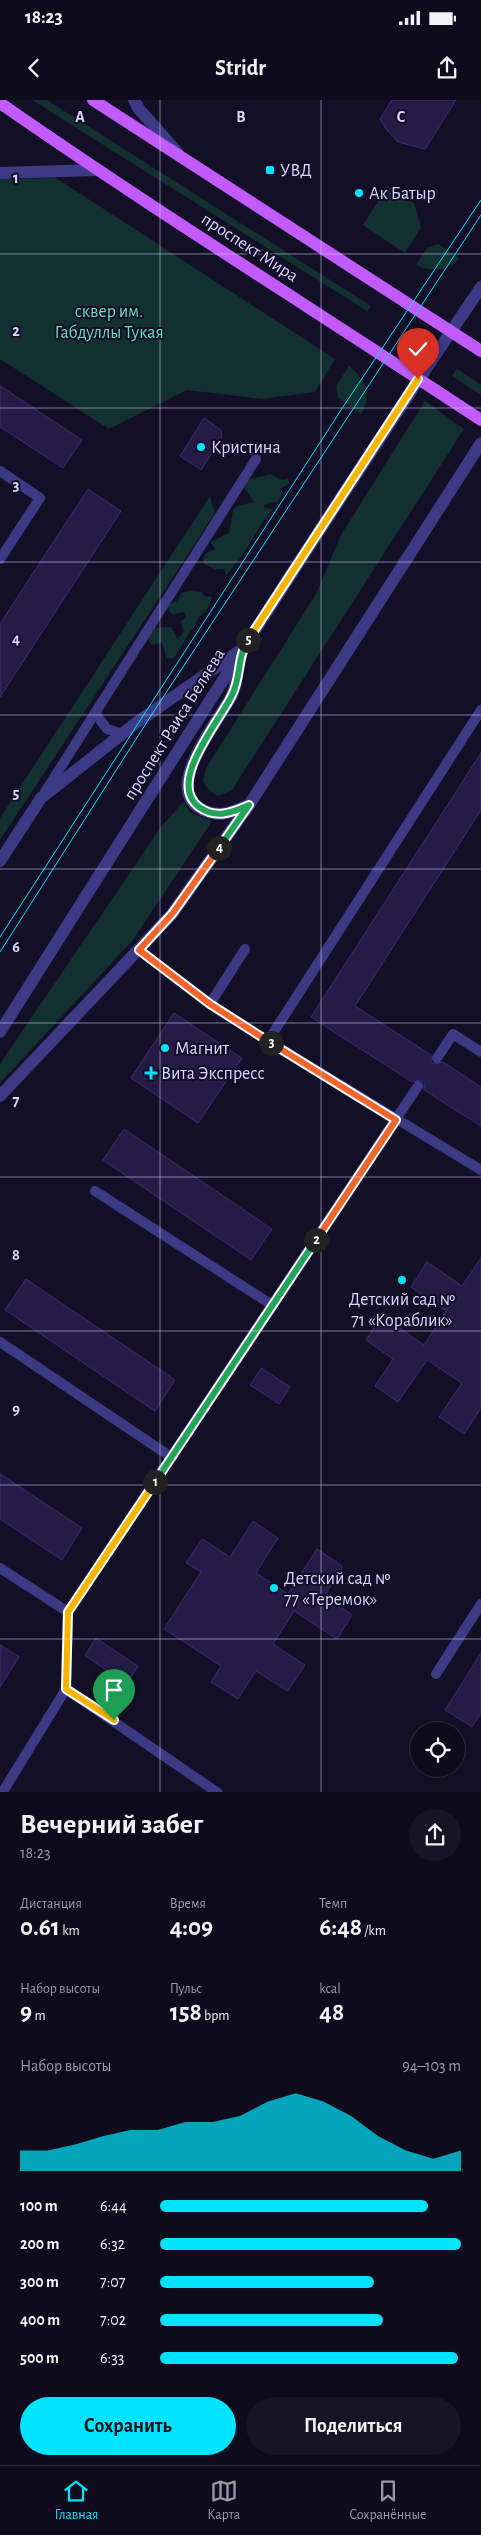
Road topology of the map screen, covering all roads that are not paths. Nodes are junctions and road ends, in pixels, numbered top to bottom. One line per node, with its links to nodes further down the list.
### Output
1 (93, 100): 4 (main road)
2 (134, 100): 4 (street)
3 (0, 103): 5 (main road, проспект Мира)
4 (179, 154): 8 (main road)
5 (96, 170): 6 (street); 10 (main road, проспект Мира)
6 (0, 172)
7 (481, 287): 8 (street, проспект Раиса Беляева)
8 (451, 331): 9 (main road); 10 (street, проспект Раиса Беляева)
9 (481, 351)
10 (418, 379): 11 (main road, проспект Мира); 16 (street, проспект Раиса Беляева)
11 (481, 420)
12 (481, 443): 21 (street)
13 (256, 459): 18 (lane)
14 (0, 471): 15 (lane)
15 (0, 559)
16 (241, 650): 19 (street); 21 (street); 26 (street, проспект Раиса Беляева)
17 (481, 710): 27 (lane)
18 (95, 713): 19 (lane); 20 (lane)
19 (123, 734): 20 (street)
20 (41, 798): 22 (street)
21 (249, 805): 24 (street)
22 (0, 861)
23 (245, 949): 25 (lane)
24 (139, 950): 25 (lane); 31 (street)
25 (210, 1004): 27 (lane)
26 (0, 1032)
27 (268, 1041): 32 (lane)
28 (481, 1052): 29 (lane)
29 (437, 1058)
30 (418, 1086): 32 (lane)
31 (0, 1096)
32 (396, 1120): 33 (lane); 35 (lane)
33 (481, 1170)
34 (95, 1191): 35 (lane)
35 (272, 1305): 37 (lane)
36 (0, 1342): 37 (lane)
37 (171, 1457): 40 (lane)
38 (0, 1568): 40 (lane)
39 (481, 1604): 41 (lane)
40 (68, 1612): 42 (lane)
41 (436, 1674)
42 (66, 1689): 43 (lane); 44 (lane)
43 (2, 1792)
44 (218, 1792)

